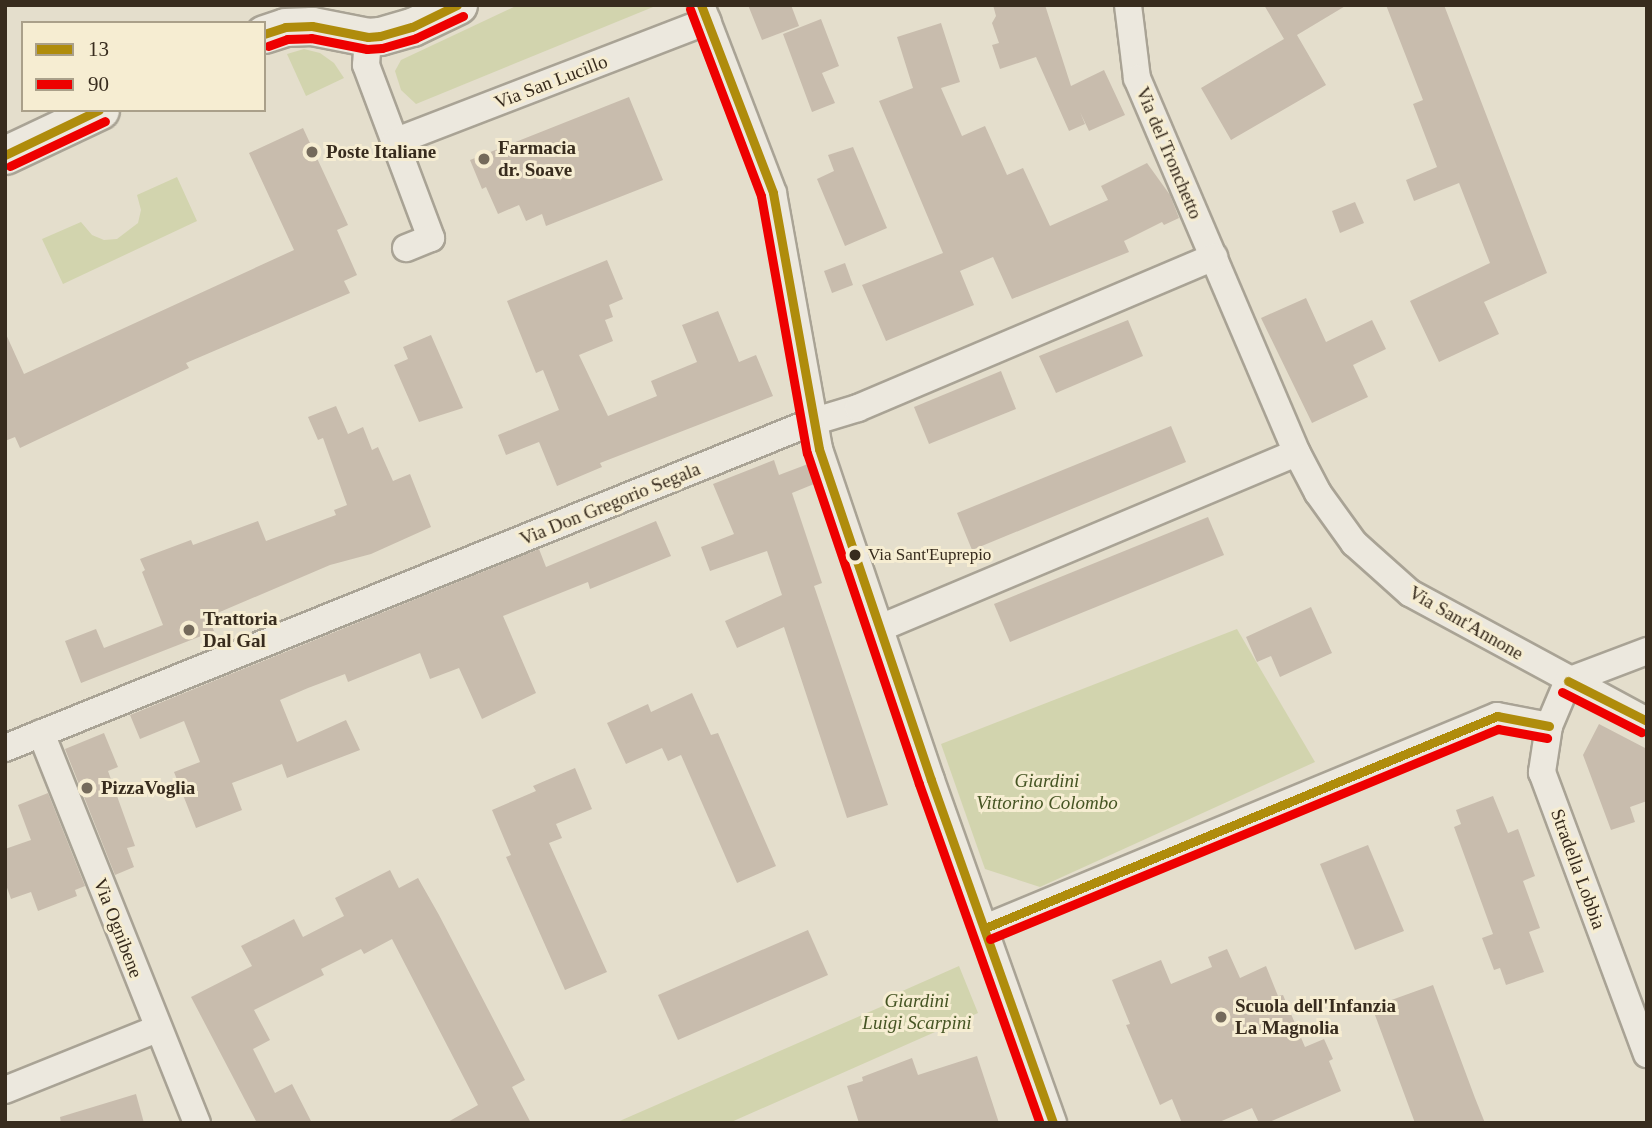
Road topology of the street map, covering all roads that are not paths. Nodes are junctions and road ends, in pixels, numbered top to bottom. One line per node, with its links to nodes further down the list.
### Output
1 (458, 5): 5 (street)
2 (1128, 5): 10 (street, Via del Tronchetto)
3 (704, 13): 7 (street, Via San Lucillo); 11 (street, Via San Lucillo)
4 (266, 33): 5 (street)
5 (368, 37): 7 (street)
6 (96, 112): 8 (street)
7 (394, 142): 9 (street)
8 (5, 155)
9 (405, 248)
10 (1214, 257): 11 (street, Via Don Gregorio Segala); 12 (street, Via Sant'Annone)
11 (812, 422): 13 (street); 18 (street, Via Don Gregorio Segala)
12 (1297, 453): 13 (street); 15 (street, Via Sant'Annone)
13 (880, 628): 20 (street)
14 (1647, 651): 15 (street)
15 (1568, 681): 16 (street, Via Sant'Annone); 17 (street, Stradella Lobbia)
16 (1647, 721)
17 (1549, 726): 20 (street); 22 (street, Stradella Lobbia)
18 (41, 733): 19 (street, Via Don Gregorio Segala); 21 (street, Via Ognibene)
19 (5, 748)
20 (985, 928): 25 (street)
21 (158, 1029): 23 (street); 24 (street, Via Ognibene)
22 (1647, 1054)
23 (5, 1090)
24 (197, 1123)
25 (1053, 1123)

